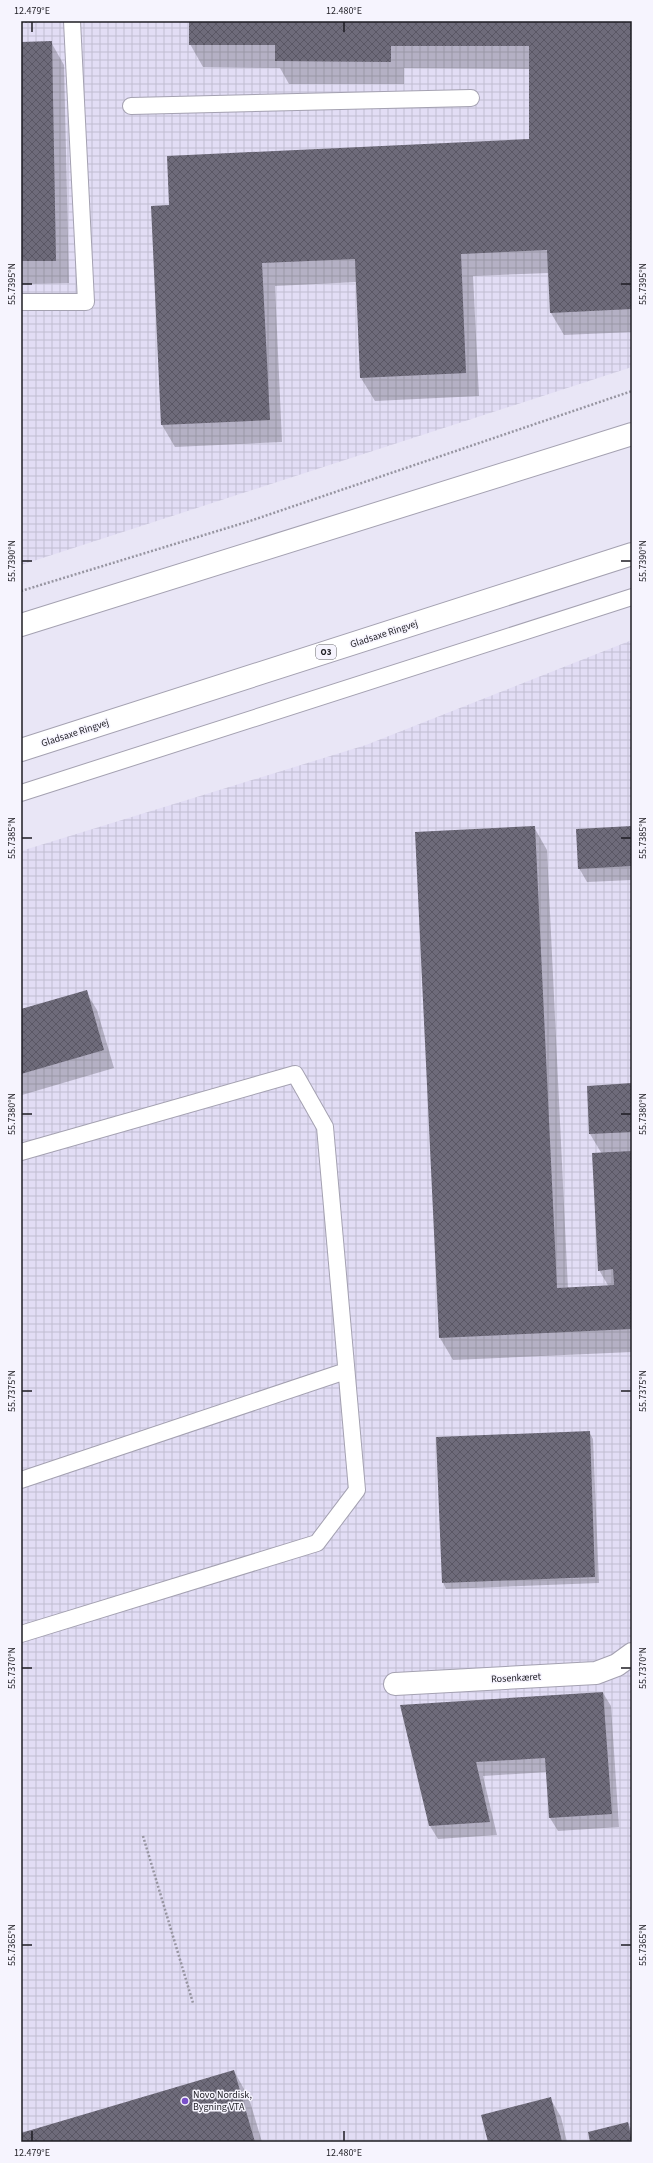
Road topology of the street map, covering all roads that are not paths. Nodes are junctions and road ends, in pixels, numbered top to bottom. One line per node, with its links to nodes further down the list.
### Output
1 (72, 21): 4 (lane)
2 (471, 98): 3 (lane)
3 (131, 106)
4 (21, 302)
5 (632, 434): 8 (main road)
6 (632, 554): 9 (main road, Gladsaxe Ringvej / O3)
7 (632, 597): 10 (lane)
8 (21, 625)
9 (21, 750)
10 (21, 794)
11 (21, 1152): 12 (lane)
12 (346, 1371): 13 (lane); 14 (lane)
13 (21, 1480)
14 (21, 1634)
15 (632, 1654): 16 (main road, Rosenkæret)
16 (395, 1684)

